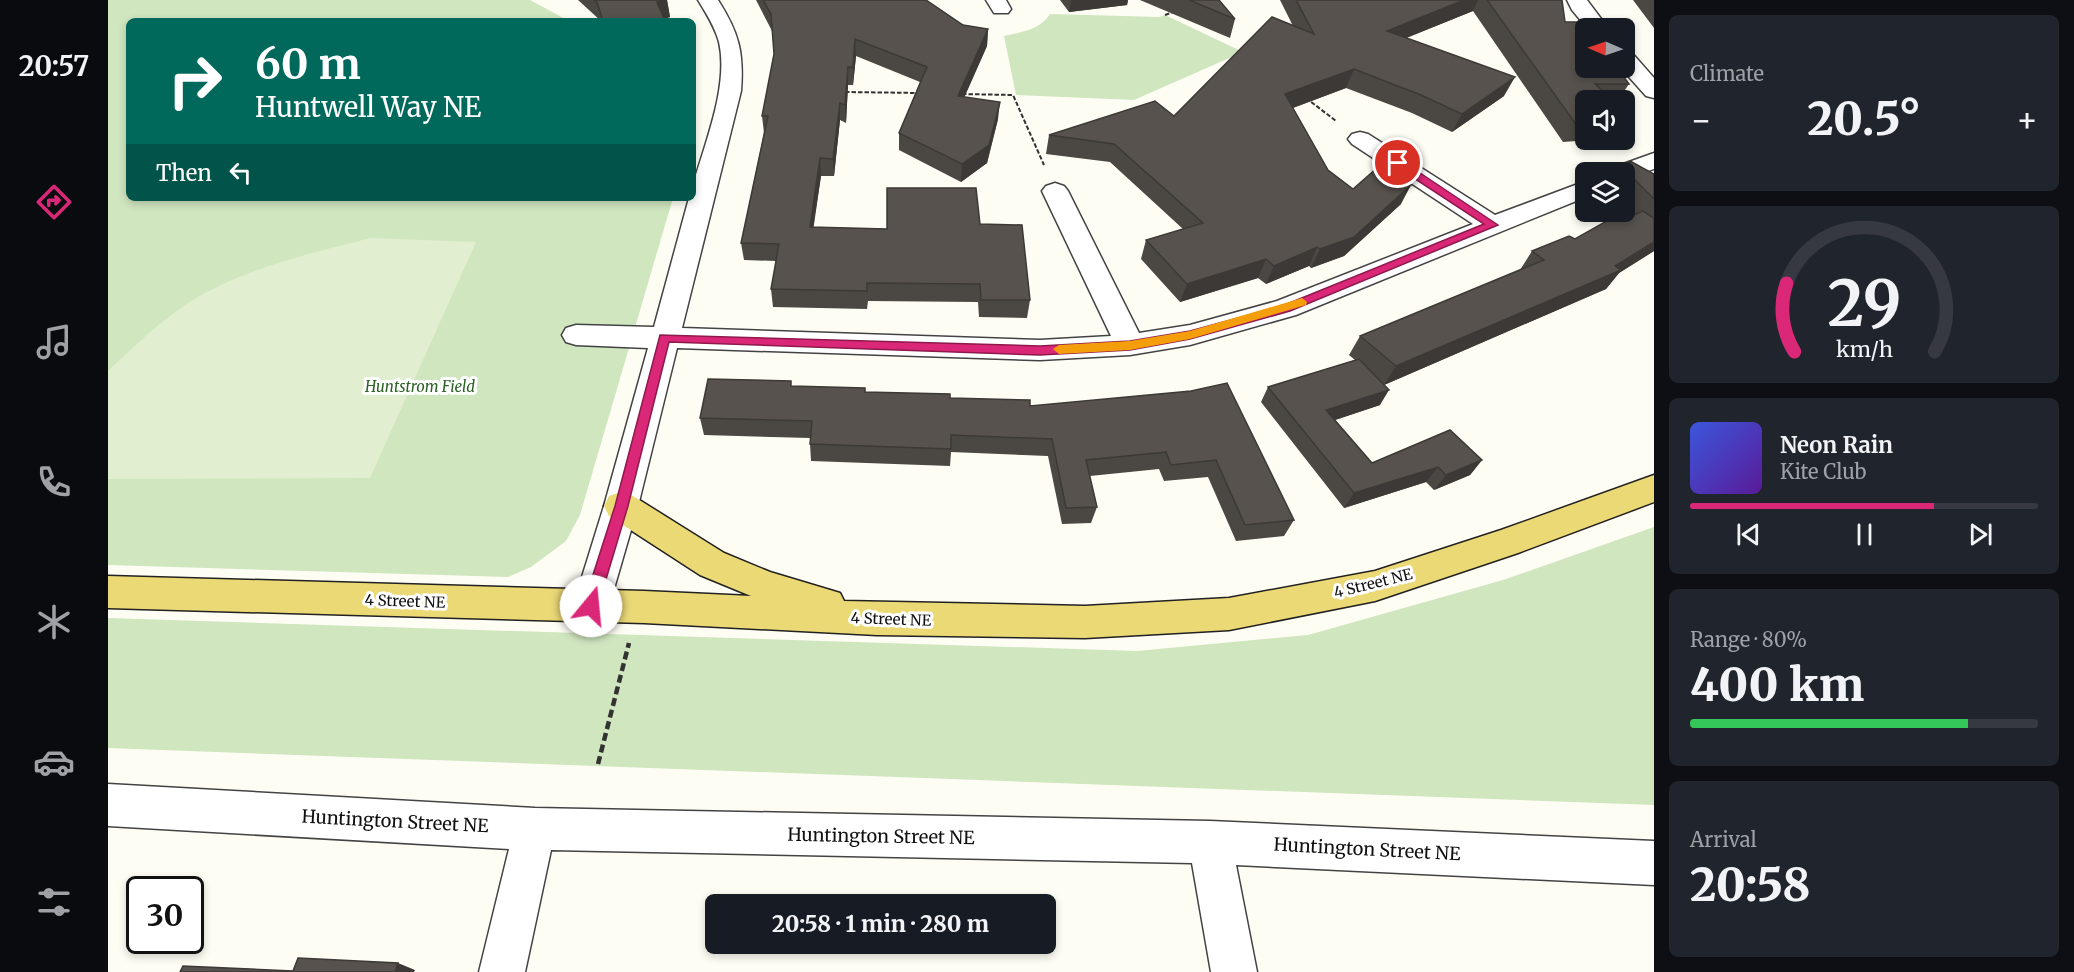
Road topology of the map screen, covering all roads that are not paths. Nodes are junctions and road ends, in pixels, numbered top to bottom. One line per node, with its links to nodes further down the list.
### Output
1 (708, 0): 13 (street)
2 (1577, 0): 3 (street)
3 (1589, 18)
4 (1635, 70): 5 (street)
5 (1654, 91)
6 (1360, 138): 11 (street)
7 (1654, 160): 8 (street)
8 (1635, 168)
9 (1055, 191): 14 (street)
10 (1575, 192): 11 (street)
11 (1493, 225): 14 (street)
12 (576, 335): 13 (street)
13 (664, 338): 14 (street); 16 (street)
14 (1130, 345)
15 (1654, 488): 19 (main road, 4 Street NE)
16 (621, 506): 18 (street); 19 (main road)
17 (108, 592): 18 (main road, 4 Street NE)
18 (591, 606): 19 (main road, 4 Street NE)
19 (877, 619)
20 (108, 805): 21 (street, Huntington Street NE)
21 (535, 829): 22 (street, Huntington Street NE); 24 (street)
22 (1210, 842): 23 (street, Huntington Street NE); 25 (street)
23 (1654, 863)
24 (502, 972)
25 (1234, 972)

